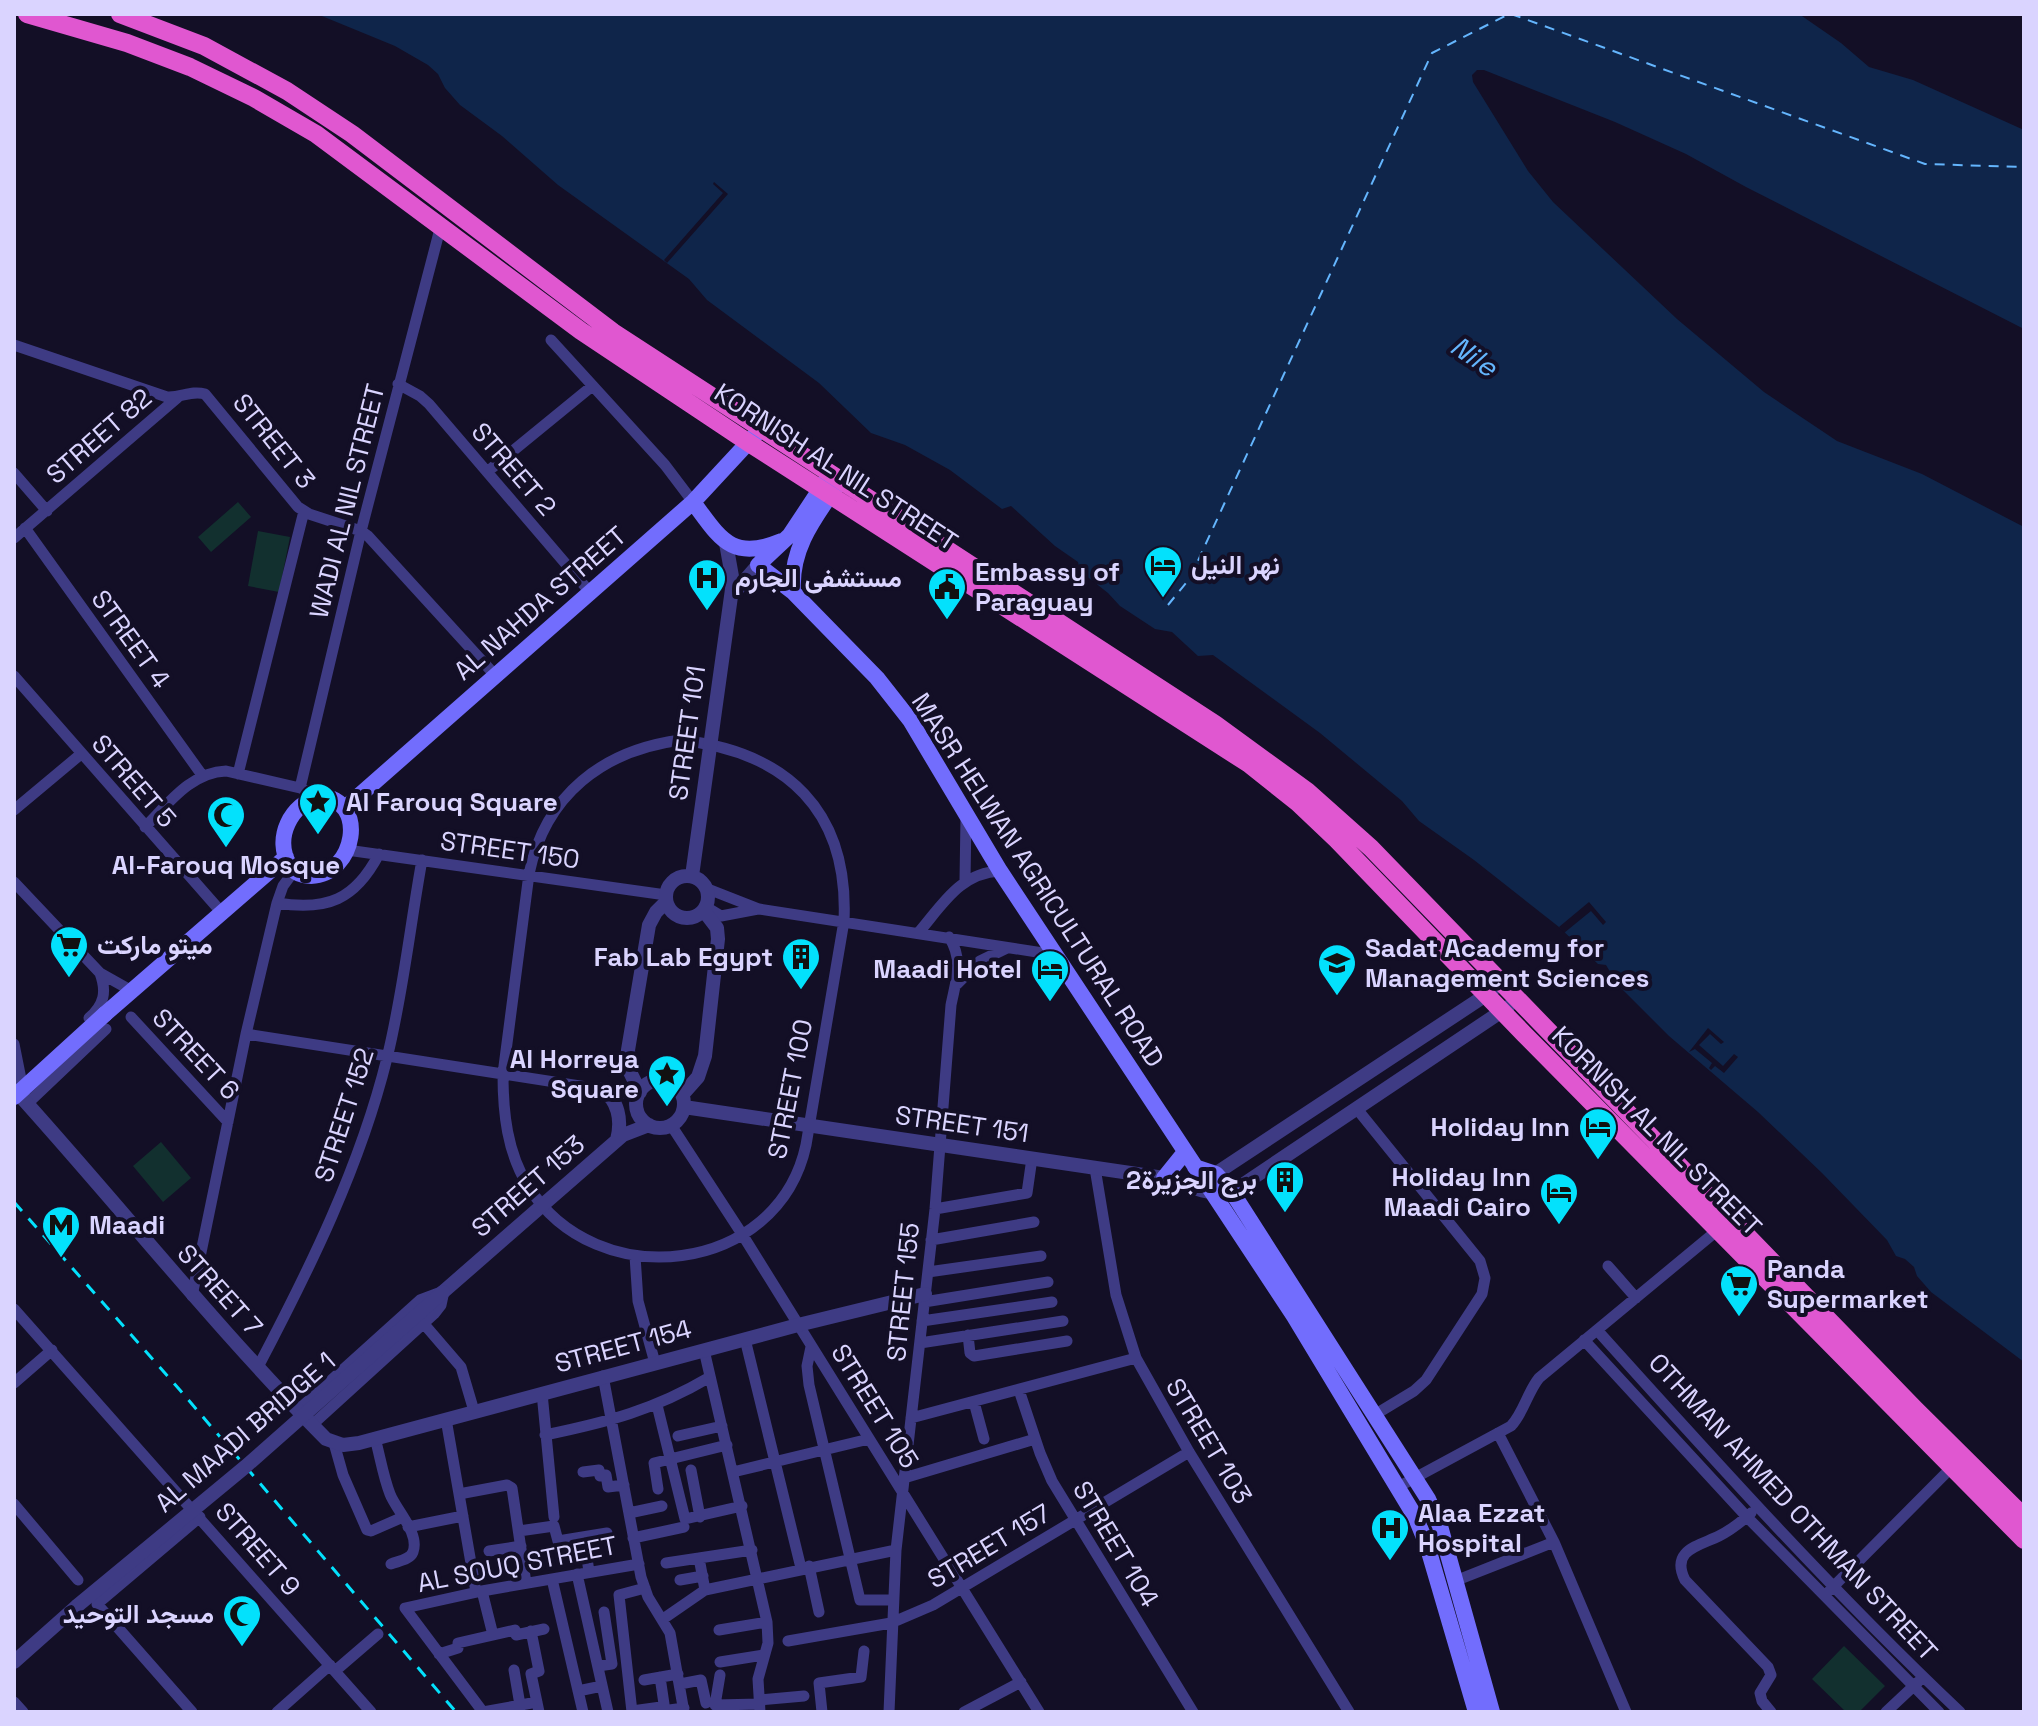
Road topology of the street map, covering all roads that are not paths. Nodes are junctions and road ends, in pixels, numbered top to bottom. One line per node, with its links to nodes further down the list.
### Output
1 (27, 14): 3 (highway, KORNISH AL NIL STREET)
2 (120, 14): 9 (highway, KORNISH AL NIL STREET)
3 (441, 225): 6 (street, WADI AL NIL STREET); 9 (highway, KORNISH AL NIL STREET)
4 (551, 340): 7 (street)
5 (14, 345): 8 (street, STREET 3)
6 (398, 384): 10 (street, STREET 2); 18 (street, WADI AL NIL STREET)
7 (591, 387): 10 (street); 13 (street)
8 (177, 398): 14 (street, STREET 82); 15 (street, STREET 3)
9 (755, 436): 12 (highway, KORNISH AL NIL STREET); 13 (main road, AL NAHDA STREET)
10 (487, 472): 23 (street, STREET 2)
11 (14, 473): 14 (street)
12 (830, 485): 16 (main road); 60 (highway, KORNISH AL NIL STREET); 62 (highway, KORNISH AL NIL STREET)
13 (693, 502): 21 (main road); 23 (main road, AL NAHDA STREET)
14 (47, 511): 17 (street, STREET 82)
15 (304, 511): 18 (street, STREET 3); 30 (street)
16 (803, 526): 20 (main road); 24 (main road)
17 (25, 528): 19 (street, STREET 82); 31 (street, STREET 4)
18 (361, 531): 26 (street, STREET 3); 32 (street, WADI AL NIL STREET)
19 (14, 538)
20 (786, 540): 21 (main road); 22 (main road)
21 (726, 543): 25 (street, STREET 101)
22 (758, 565): 24 (main road, MASR HELWAN AGRICULTURAL ROAD); 25 (street)
23 (589, 591): 26 (main road, AL NAHDA STREET)
24 (793, 592): 36 (main road, MASR HELWAN AGRICULTURAL ROAD)
25 (731, 597): 28 (street, STREET 101)
26 (494, 674): 34 (main road, AL NAHDA STREET)
27 (14, 676): 29 (street, STREET 5)
28 (709, 743): 43 (street, STREET 100); 44 (street, STREET 101); 53 (street, STREET 100)
29 (81, 754): 35 (street); 37 (street, STREET 5)
30 (238, 774): 31 (street); 32 (street)
31 (202, 775): 37 (street)
32 (300, 788): 33 (street)
33 (320, 796): 34 (main road); 41 (main road)
34 (345, 808): 38 (main road)
35 (14, 810)
36 (966, 816): 42 (main road, MASR HELWAN AGRICULTURAL ROAD); 45 (street)
37 (145, 827): 52 (street, STREET 5)
38 (347, 850): 39 (street, STREET 150); 41 (main road)
39 (379, 854): 40 (street, STREET 150); 49 (street)
40 (422, 860): 43 (street, STREET 150); 69 (street, STREET 152)
41 (290, 864): 49 (street); 52 (main road)
42 (1000, 871): 45 (street); 57 (main road, MASR HELWAN AGRICULTURAL ROAD)
43 (529, 874): 48 (street, STREET 150); 70 (street, STREET 100)
44 (692, 876): 47 (street); 48 (street)
45 (965, 880): 54 (street)
46 (14, 882): 58 (street, STREET 6)
47 (708, 889): 50 (street); 51 (street)
48 (666, 898): 50 (street); 73 (street)
49 (277, 903): 67 (street)
50 (705, 909): 51 (street); 76 (street)
51 (759, 909): 53 (street)
52 (223, 914): 61 (main road)
53 (844, 921): 54 (street); 81 (street, STREET 100)
54 (919, 932): 55 (street)
55 (949, 937): 56 (street); 59 (street, STREET 155)
56 (1009, 947): 57 (street); 59 (street)
57 (1057, 955): 84 (main road, MASR HELWAN AGRICULTURAL ROAD)
58 (100, 973): 61 (street, STREET 6); 65 (street)
59 (957, 984): 83 (street, STREET 155)
60 (1503, 984): 62 (street); 63 (highway, KORNISH AL NIL STREET)
61 (132, 991): 65 (main road)
62 (1487, 995): 64 (highway, KORNISH AL NIL STREET); 74 (street)
63 (1518, 1000): 64 (street); 174 (highway, KORNISH AL NIL STREET)
64 (1502, 1011): 77 (street); 93 (highway, KORNISH AL NIL STREET)
65 (104, 1017): 71 (street); 75 (main road, bridge)
66 (131, 1017): 78 (street, STREET 6)
67 (246, 1034): 69 (street); 78 (street)
68 (14, 1044): 71 (street)
69 (388, 1055): 70 (street); 122 (street, STREET 152)
70 (503, 1074): 72 (street); 90 (street, STREET 100)
71 (16, 1085): 75 (street, STREET 7)
72 (600, 1089): 73 (street); 82 (street)
73 (639, 1094): 76 (street); 79 (street)
74 (1331, 1098): 77 (street); 88 (street)
75 (22, 1101): 102 (street, STREET 7)
76 (683, 1101): 80 (street); 81 (street, STREET 151)
77 (1351, 1112): 89 (street); 132 (street)
78 (228, 1122): 102 (street)
79 (649, 1125): 80 (street); 82 (street, STREET 153)
80 (671, 1125): 94 (street, STREET 105)
81 (809, 1125): 83 (street, STREET 151); 94 (street, STREET 100)
82 (617, 1140): 90 (street, STREET 153)
83 (938, 1145): 85 (street, STREET 151); 91 (street, STREET 155)
84 (1185, 1152): 87 (main road); 88 (main road, MASR HELWAN AGRICULTURAL ROAD)
85 (1032, 1158): 86 (street, STREET 151); 91 (street)
86 (1095, 1168): 87 (street, STREET 151); 120 (street, STREET 103)
87 (1164, 1178): 88 (street, STREET 151)
88 (1210, 1183): 89 (main road, MASR HELWAN AGRICULTURAL ROAD); 160 (main road, MASR HELWAN AGRICULTURAL ROAD)
89 (1232, 1192): 132 (main road, MASR HELWAN AGRICULTURAL ROAD)
90 (543, 1206): 96 (street, STREET 100); 101 (street, STREET 153)
91 (935, 1209): 95 (street, STREET 155)
92 (1034, 1222): 95 (street)
93 (1719, 1229): 104 (street); 153 (highway, KORNISH AL NIL STREET)
94 (742, 1234): 96 (street, STREET 100); 110 (street, STREET 105)
95 (931, 1240): 99 (street, STREET 155)
96 (635, 1256): 121 (street)
97 (1041, 1256): 99 (street)
98 (1608, 1266): 104 (street)
99 (928, 1272): 103 (street, STREET 155)
100 (1048, 1282): 103 (street)
101 (443, 1292): 109 (street, STREET 153); 130 (street, STREET 153); 223 (street, AL MAADI BRIDGE 1, bridge)
102 (192, 1296): 122 (street, STREET 7)
103 (925, 1298): 107 (street, STREET 155); 110 (street, STREET 154)
104 (1636, 1298): 111 (street)
105 (1052, 1302): 107 (street)
106 (14, 1309): 118 (street, STREET 9)
107 (922, 1321): 116 (street, STREET 155)
108 (1063, 1321): 112 (street)
109 (424, 1324): 131 (street); 137 (street, STREET 153)
110 (798, 1325): 113 (street, STREET 154); 117 (street, STREET 105)
111 (1597, 1330): 114 (street); 136 (street, OTHMAN AHMED OTHMAN STREET)
112 (968, 1335): 115 (street); 116 (street)
113 (745, 1339): 119 (street, STREET 154); 152 (street)
114 (1584, 1340): 139 (street, OTHMAN AHMED OTHMAN STREET); 140 (street)
115 (1067, 1341)
116 (920, 1343): 133 (street, STREET 155)
117 (811, 1347): 144 (street, STREET 105); 149 (street)
118 (52, 1350): 125 (street); 170 (street, STREET 9)
119 (704, 1350): 121 (street, STREET 154); 124 (street)
120 (1136, 1358): 126 (street); 150 (street, STREET 103)
121 (655, 1363): 123 (street, STREET 154)
122 (258, 1367): 130 (street, STREET 7)
123 (603, 1376): 127 (street, STREET 154); 135 (street)
124 (710, 1377): 129 (street); 138 (street)
125 (14, 1383)
126 (1019, 1390): 128 (street); 146 (street, STREET 104)
127 (542, 1393): 131 (street, STREET 154); 141 (street)
128 (974, 1402): 133 (street); 145 (street)
129 (657, 1405): 135 (street); 151 (street)
130 (298, 1410): 137 (street, STREET 7)
131 (474, 1411): 134 (street, STREET 154)
132 (1376, 1414): 157 (main road, MASR HELWAN AGRICULTURAL ROAD)
133 (911, 1418): 158 (street, STREET 155)
134 (446, 1419): 143 (street, STREET 154); 163 (street)
135 (612, 1421): 141 (street); 159 (street)
136 (1680, 1422): 139 (street); 167 (street, OTHMAN AHMED OTHMAN STREET)
137 (312, 1425): 147 (street, STREET 7)
138 (722, 1426): 142 (street); 148 (street)
139 (1668, 1432): 173 (street, OTHMAN AHMED OTHMAN STREET)
140 (1498, 1433): 157 (street); 183 (street)
141 (545, 1435): 171 (street)
142 (678, 1436)
143 (375, 1438): 147 (street, STREET 154); 176 (street)
144 (869, 1439): 149 (street); 162 (street, STREET 105)
145 (984, 1439)
146 (1035, 1439): 158 (street); 175 (street, STREET 104)
147 (334, 1443): 176 (street)
148 (727, 1445): 151 (street); 156 (street)
149 (825, 1449): 152 (street); 189 (street)
150 (1189, 1452): 175 (street, STREET 157); 259 (street, STREET 103)
151 (670, 1459): 161 (street); 177 (street)
152 (775, 1462): 156 (street); 193 (street)
153 (1951, 1468): 182 (highway, KORNISH AL NIL STREET); 202 (street)
154 (691, 1470): 172 (street)
155 (583, 1472): 159 (street)
156 (733, 1472): 166 (street)
157 (1415, 1477): 160 (street); 200 (main road, MASR HELWAN AGRICULTURAL ROAD)
158 (904, 1478): 162 (street, STREET 155)
159 (624, 1485): 168 (street)
160 (1398, 1487): 260 (main road, MASR HELWAN AGRICULTURAL ROAD)
161 (658, 1489)
162 (903, 1491): 186 (street, STREET 155); 204 (street, STREET 105)
163 (459, 1494): 169 (street); 178 (street)
164 (14, 1504): 198 (street)
165 (662, 1506): 168 (street)
166 (742, 1506): 172 (street); 185 (street)
167 (1757, 1507): 173 (street); 202 (street, OTHMAN AHMED OTHMAN STREET)
168 (629, 1513): 181 (street)
169 (463, 1516): 176 (street); 206 (street)
170 (200, 1517): 226 (street, STREET 9); 246 (street)
171 (554, 1517)
172 (700, 1517): 177 (street)
173 (1747, 1517): 207 (street, OTHMAN AHMED OTHMAN STREET); 263 (street)
174 (2024, 1517)
175 (1075, 1520): 204 (street, STREET 157); 258 (street, STREET 104)
176 (406, 1522): 191 (street)
177 (684, 1523): 181 (street)
178 (519, 1531): 180 (street); 184 (street)
179 (607, 1533): 180 (street)
180 (584, 1537): 194 (street)
181 (633, 1538): 192 (street)
182 (2024, 1540)
183 (1554, 1542): 200 (street); 262 (street)
184 (521, 1546): 187 (street); 201 (street)
185 (752, 1550): 188 (street); 196 (street)
186 (896, 1550): 189 (street); 208 (street, STREET 155)
187 (489, 1551)
188 (699, 1558): 190 (street); 195 (street)
189 (851, 1558): 193 (street); 208 (street)
190 (666, 1563)
191 (391, 1564)
192 (639, 1564): 194 (street, AL SOUQ STREET); 203 (street)
193 (805, 1567): 196 (street); 210 (street)
194 (583, 1573): 197 (street, AL SOUQ STREET); 225 (street)
195 (703, 1576): 199 (street); 205 (street)
196 (759, 1577): 205 (street); 212 (street)
197 (552, 1579): 201 (street, AL SOUQ STREET); 235 (street)
198 (78, 1580)
199 (680, 1580)
200 (1455, 1581): 261 (main road, MASR HELWAN AGRICULTURAL ROAD)
201 (526, 1583): 206 (street, AL SOUQ STREET)
202 (1833, 1587): 207 (street); 233 (street, OTHMAN AHMED OTHMAN STREET)
203 (645, 1588): 211 (street); 252 (street)
204 (963, 1588): 213 (street, STREET 157); 232 (street, STREET 105)
205 (705, 1590): 211 (street)
206 (479, 1592): 218 (street); 221 (street, AL SOUQ STREET)
207 (1824, 1596): 233 (street, OTHMAN AHMED OTHMAN STREET)
208 (893, 1600): 213 (street, STREET 155)
209 (604, 1612): 225 (street)
210 (819, 1612)
211 (663, 1619): 230 (street)
212 (767, 1622): 215 (street); 222 (street)
213 (891, 1623): 219 (street, STREET 157); 255 (street, STREET 155)
214 (544, 1629): 216 (street)
215 (719, 1630)
216 (531, 1631): 218 (street); 243 (street)
217 (378, 1634): 226 (street)
218 (493, 1635): 221 (street)
219 (788, 1641)
220 (864, 1651): 254 (street)
221 (439, 1654): 249 (street)
222 (764, 1655): 224 (street); 242 (street)
223 (14, 1662)
224 (720, 1662)
225 (598, 1666): 234 (street)
226 (332, 1668): 247 (street); 248 (street, STREET 9)
227 (514, 1670): 241 (street)
228 (720, 1675): 242 (street)
229 (660, 1677): 230 (street); 231 (street); 240 (street)
230 (679, 1679): 239 (street); 244 (street)
231 (644, 1680)
232 (1021, 1682): 256 (street); 257 (street, STREET 105)
233 (1918, 1682): 264 (street); 265 (street, OTHMAN AHMED OTHMAN STREET); 266 (street, OTHMAN AHMED OTHMAN STREET)
234 (602, 1686): 235 (street); 251 (street)
235 (578, 1691): 250 (street)
236 (804, 1696): 237 (street)
237 (784, 1697): 242 (street); 253 (street)
238 (14, 1702): 245 (street)
239 (706, 1703)
240 (664, 1704)
241 (520, 1705): 243 (street); 249 (street)
242 (760, 1705)
243 (538, 1707)
244 (684, 1710): 252 (street)
245 (23, 1712)
246 (192, 1712)
247 (277, 1712)
248 (371, 1712)
249 (483, 1712)
250 (583, 1712)
251 (608, 1712)
252 (632, 1712)
253 (784, 1712)
254 (822, 1712)
255 (889, 1712)
256 (965, 1712)
257 (1039, 1712)
258 (1193, 1712)
259 (1349, 1712)
260 (1476, 1712)
261 (1492, 1712)
262 (1626, 1712)
263 (1771, 1712)
264 (1886, 1712)
265 (1939, 1712)
266 (1960, 1712)

